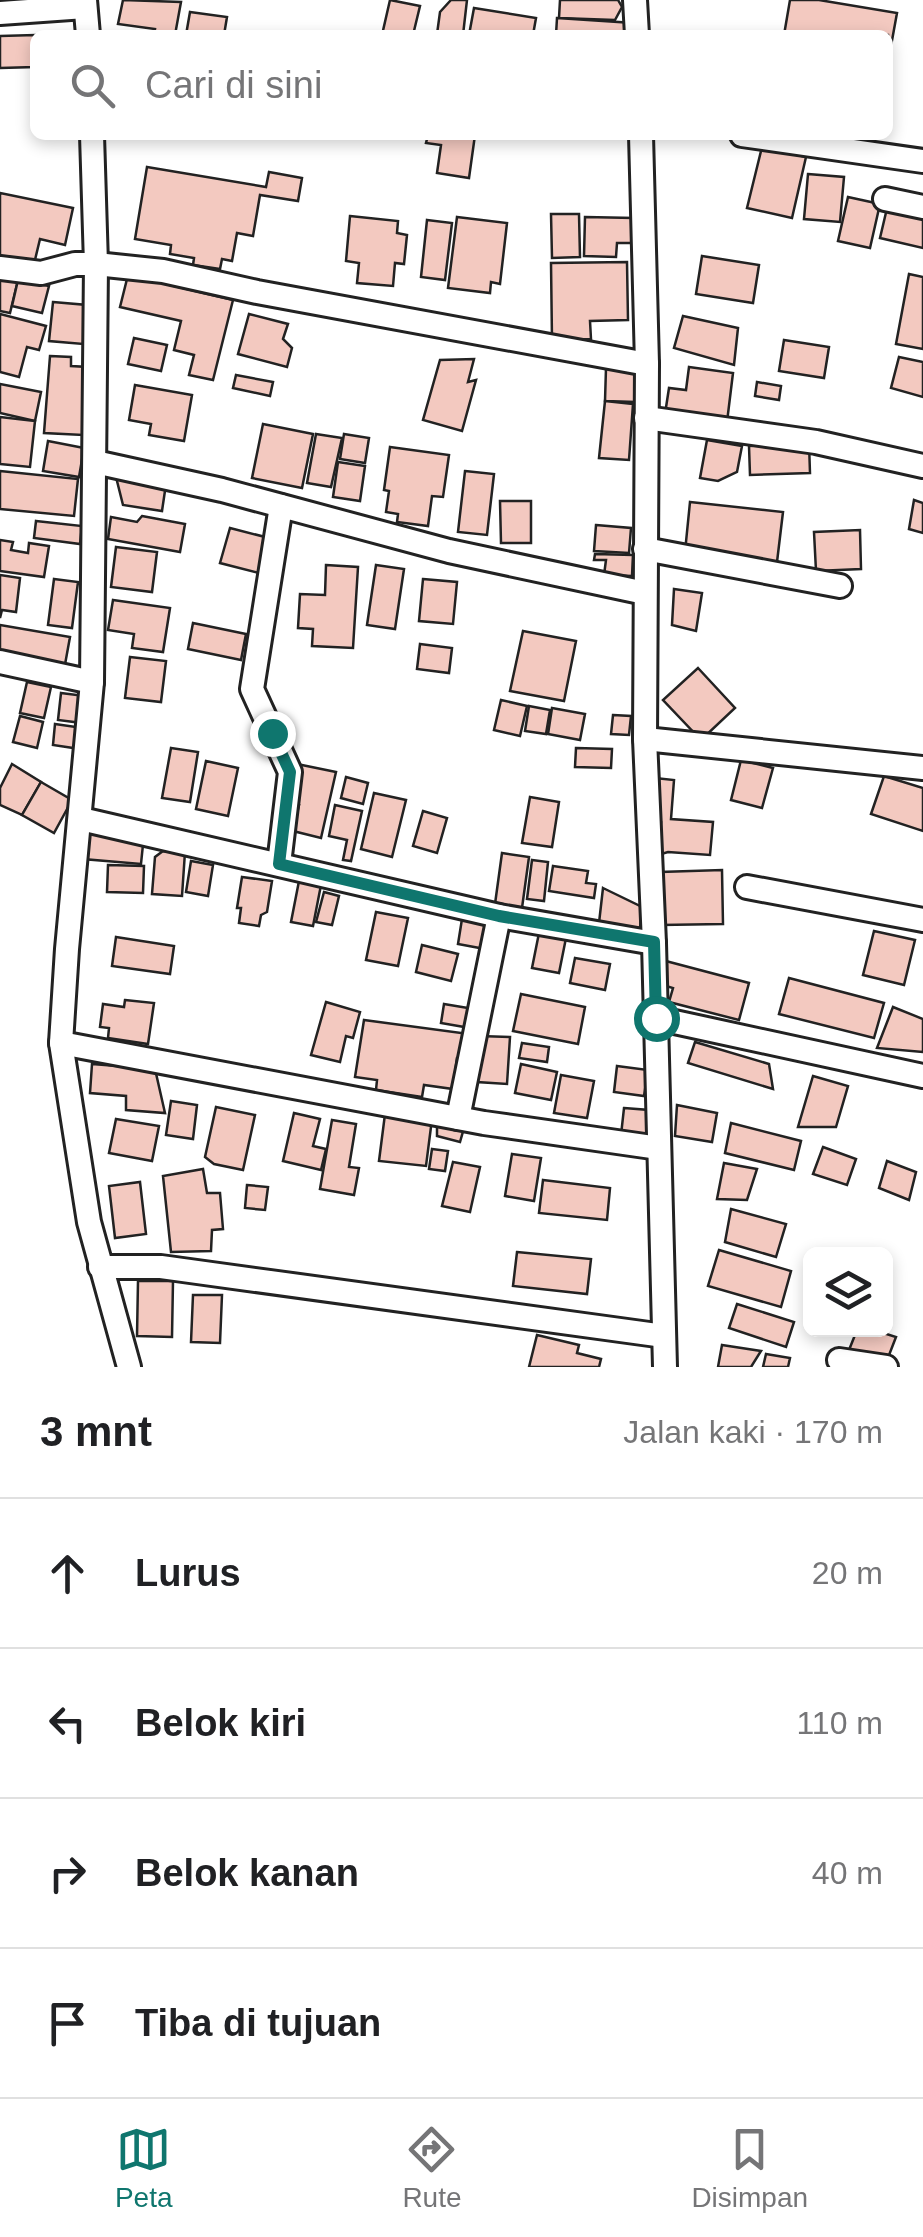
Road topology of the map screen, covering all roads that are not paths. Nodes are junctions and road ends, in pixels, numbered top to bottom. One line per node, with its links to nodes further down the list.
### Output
1 (635, 0): 5 (street)
2 (85, 4): 3 (street); 4 (street)
3 (0, 13)
4 (88, 30)
5 (636, 30)
6 (92, 140): 12 (street)
7 (640, 140): 14 (street)
8 (777, 140): 9 (street)
9 (923, 161)
10 (885, 199): 11 (street)
11 (923, 208)
12 (96, 264): 13 (street); 14 (street); 16 (street)
13 (0, 268)
14 (647, 364): 15 (street)
15 (646, 418): 17 (street); 19 (street)
16 (96, 462): 18 (street); 23 (street)
17 (923, 466)
18 (282, 506): 21 (street); 27 (street)
19 (645, 549): 20 (street); 21 (street)
20 (840, 586)
21 (645, 593): 24 (street)
22 (0, 662): 23 (street)
23 (92, 682): 26 (street)
24 (645, 739): 25 (street); 31 (street)
25 (923, 768)
26 (81, 819): 27 (street); 33 (street)
27 (279, 864): 29 (street)
28 (748, 886): 30 (street)
29 (499, 916): 31 (street); 35 (street)
30 (923, 920)
31 (654, 942): 32 (street)
32 (656, 1018): 34 (street); 36 (street)
33 (62, 1043): 35 (street); 37 (street)
34 (923, 1076)
35 (458, 1118): 36 (street)
36 (660, 1148): 38 (street)
37 (100, 1268): 38 (street); 40 (street)
38 (664, 1336): 41 (street)
39 (840, 1360): 42 (street)
40 (129, 1367)
41 (665, 1367)
42 (886, 1367)

